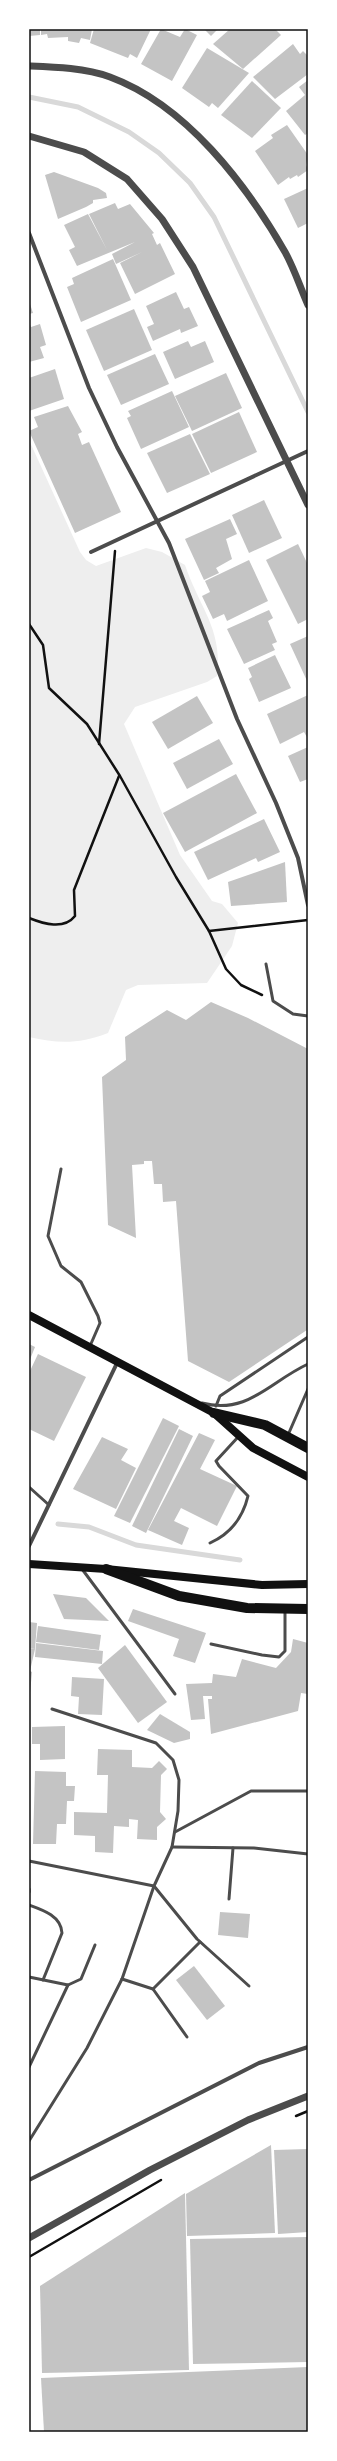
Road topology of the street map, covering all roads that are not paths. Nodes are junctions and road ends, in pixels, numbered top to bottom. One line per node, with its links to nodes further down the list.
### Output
1 (29, 66): 4 (street)
2 (29, 136): 6 (street)
3 (29, 233): 8 (street)
4 (308, 305)
5 (308, 450): 6 (street)
6 (287, 461): 7 (street); 8 (street)
7 (308, 505)
8 (158, 520): 9 (street); 10 (street)
9 (91, 552)
10 (308, 905)
11 (266, 964): 12 (lane)
12 (308, 1016)
13 (60, 1169): 16 (lane)
14 (29, 1315): 16 (main road)
15 (308, 1337): 20 (lane)
16 (90, 1346): 17 (main road)
17 (118, 1360): 20 (main road); 26 (street)
18 (308, 1364): 20 (lane)
19 (308, 1389): 22 (lane)
20 (215, 1410): 21 (main road); 22 (main road)
21 (239, 1436): 24 (main road); 27 (lane)
22 (287, 1437): 23 (main road)
23 (308, 1448)
24 (308, 1477)
25 (29, 1487): 26 (lane)
26 (49, 1504): 28 (street)
27 (210, 1543)
28 (29, 1546)
29 (29, 1564): 30 (main road)
30 (80, 1566): 31 (main road); 36 (lane)
31 (106, 1569): 32 (main road); 33 (main road)
32 (308, 1584)
33 (285, 1608): 34 (main road); 35 (lane)
34 (308, 1609)
35 (212, 1644)
36 (174, 1694)
37 (52, 1709): 39 (lane)
38 (308, 1791): 39 (lane)
39 (175, 1832): 40 (lane)
40 (172, 1847): 41 (lane); 44 (lane)
41 (232, 1848): 42 (lane); 47 (lane)
42 (308, 1854)
43 (29, 1861): 44 (lane)
44 (154, 1886): 49 (lane); 52 (lane)
45 (30, 1889): 46 (lane)
46 (29, 1892)
47 (229, 1898)
48 (29, 1905): 53 (lane)
49 (200, 1942): 55 (lane); 56 (lane)
50 (95, 1945): 54 (lane)
51 (29, 1977): 53 (lane)
52 (122, 1979): 56 (lane); 61 (lane)
53 (43, 1980): 54 (lane)
54 (68, 1985): 59 (lane)
55 (249, 1986)
56 (153, 1989): 57 (lane)
57 (187, 2037)
58 (308, 2047): 62 (street)
59 (29, 2067)
60 (308, 2096): 63 (street)
61 (29, 2141)
62 (29, 2180)
63 (29, 2238)

